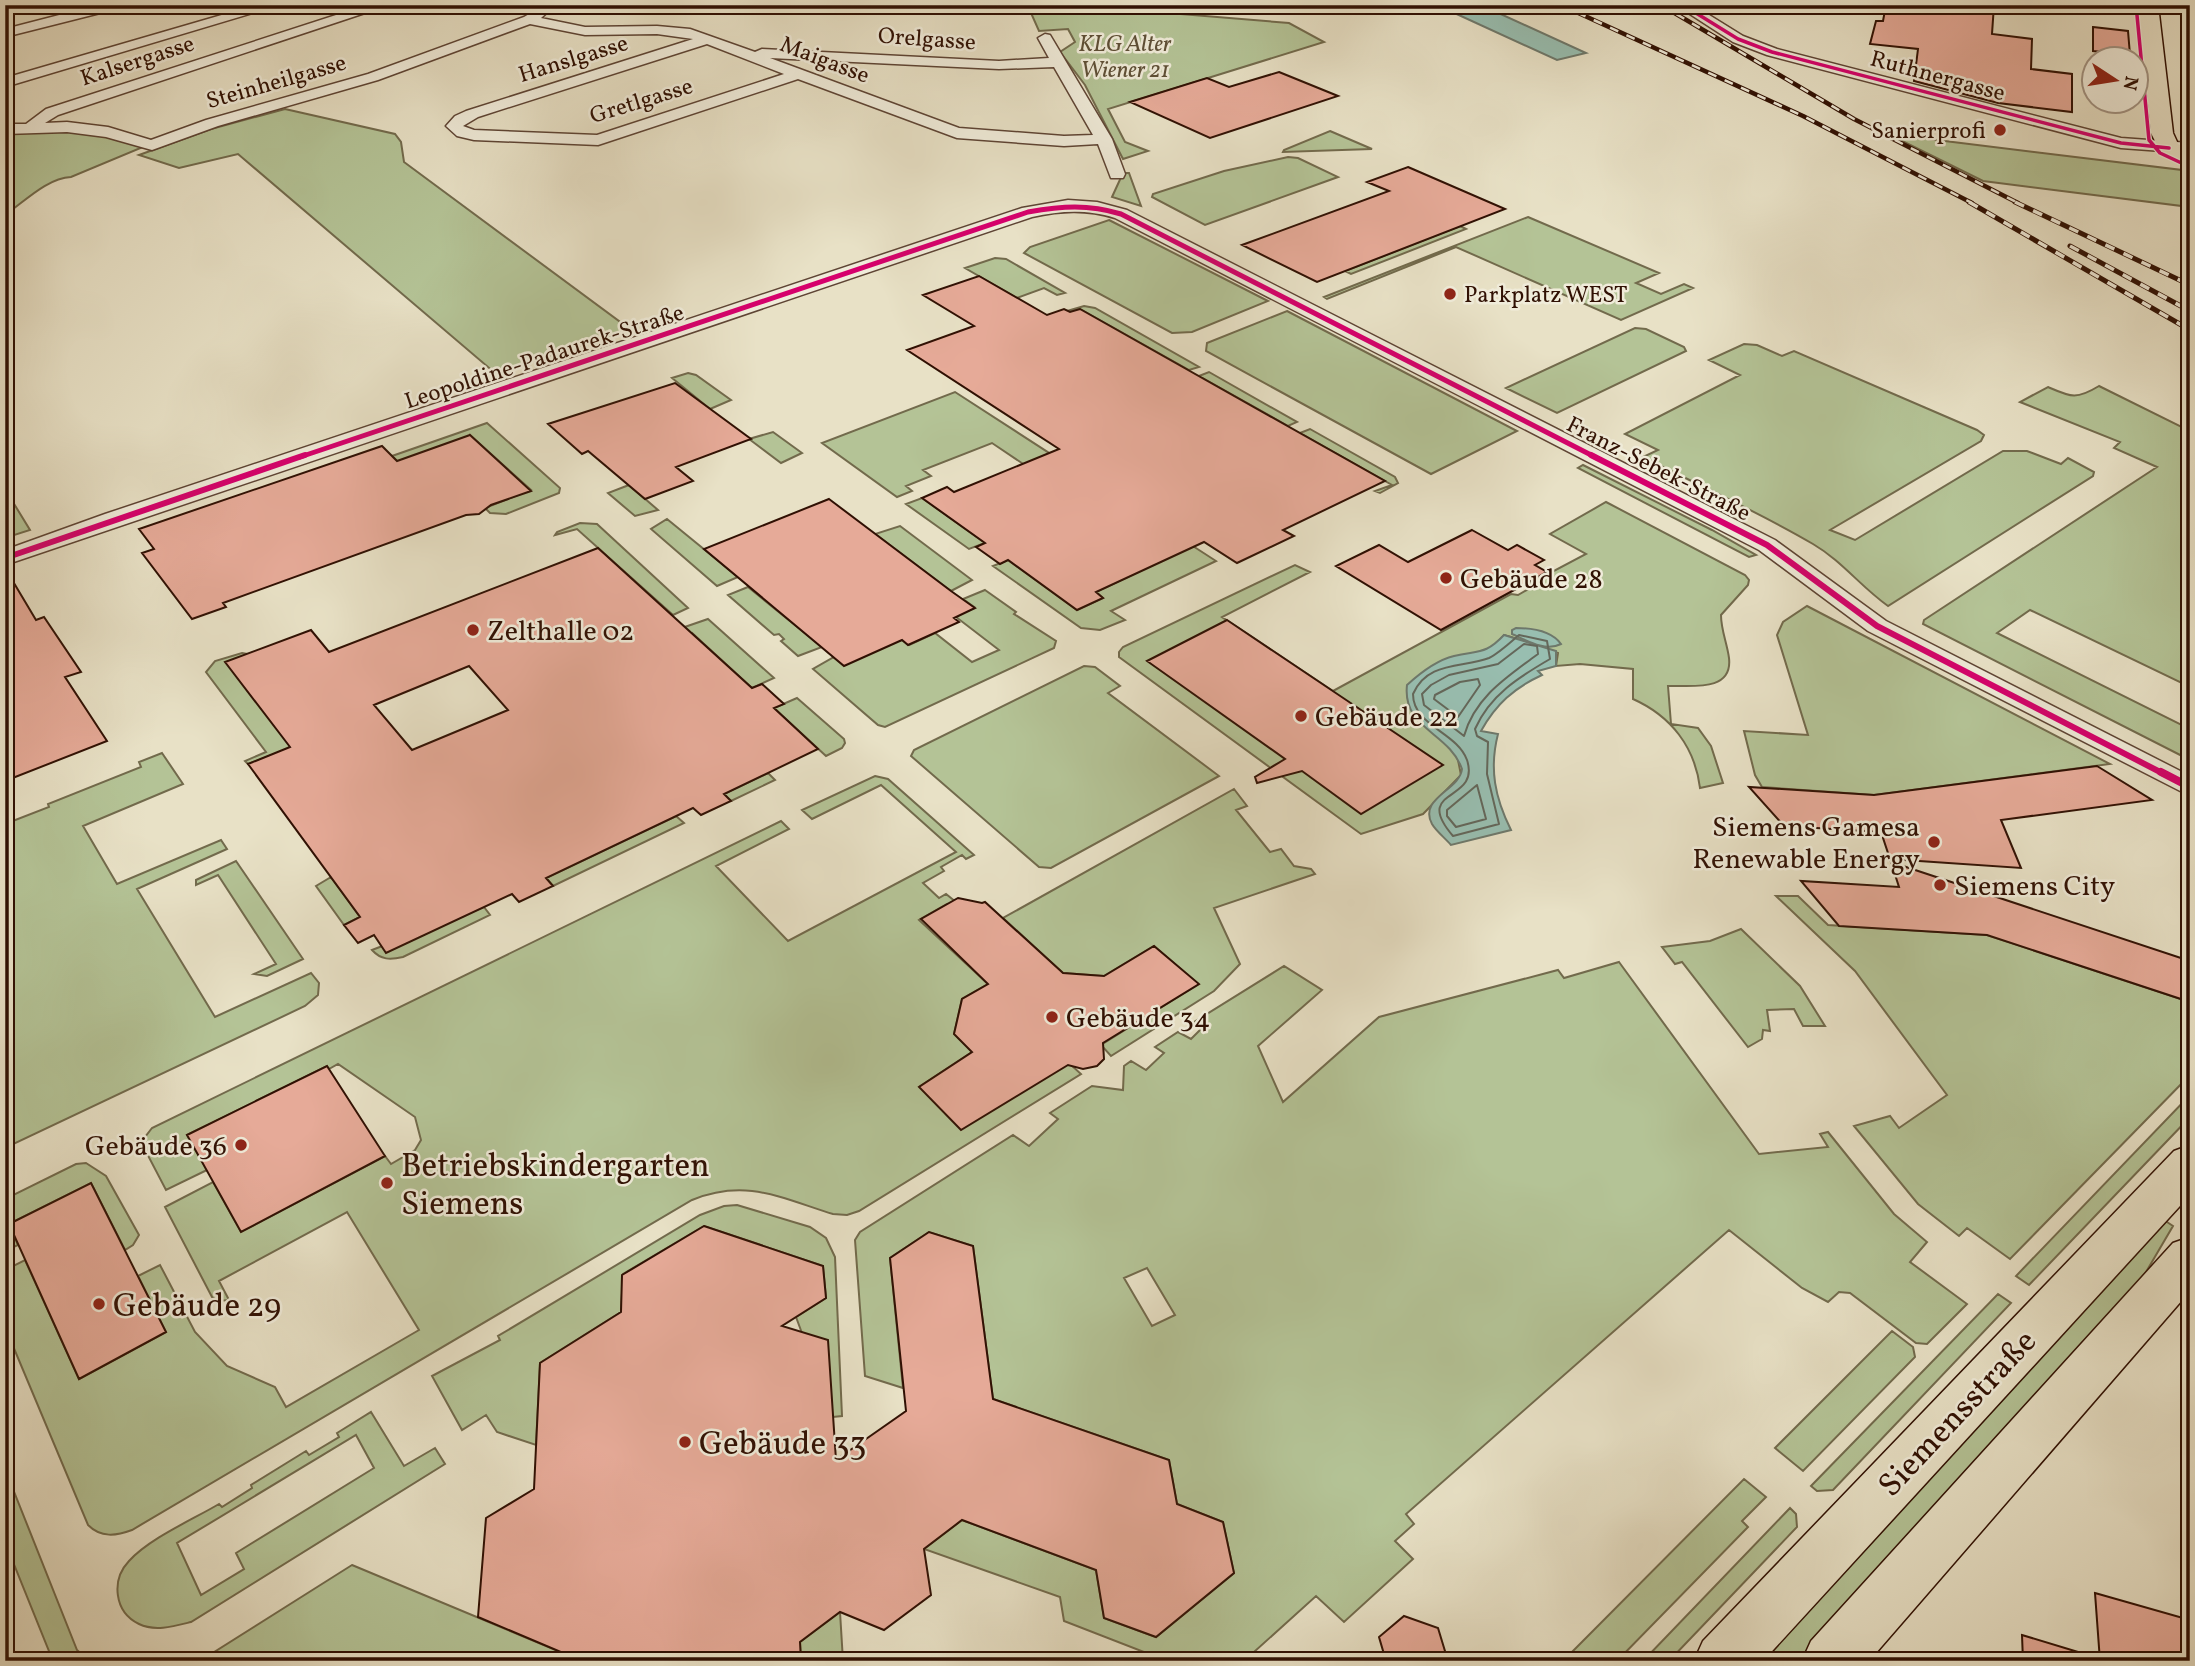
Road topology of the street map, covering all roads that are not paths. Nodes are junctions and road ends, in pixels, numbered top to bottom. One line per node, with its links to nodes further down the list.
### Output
1 (115, 5): 9 (street)
2 (272, 5): 16 (street)
3 (382, 5): 17 (street, Kalsergasse)
4 (551, 5): 8 (street, Steinheilgasse)
5 (1683, 5): 21 (street, Ruthnergasse)
6 (2148, 5): 21 (main road)
7 (2168, 5): 10 (main road)
8 (529, 20): 12 (street, Maigasse); 17 (street, Steinheilgasse)
9 (5, 33)
10 (2172, 33)
11 (1045, 38): 14 (street)
12 (709, 39): 13 (street, Maigasse); 18 (street, Hanslgasse)
13 (750, 55): 14 (street, Orelgasse); 15 (street, Maigasse)
14 (1059, 62): 20 (street)
15 (798, 74): 18 (street, Gretlgasse); 20 (street, Maigasse)
16 (5, 83)
17 (30, 126): 19 (street, Steinheilgasse)
18 (454, 126)
19 (5, 129)
20 (1104, 139): 23 (street)
21 (2183, 141): 22 (main road, Ruthnergasse)
22 (2190, 161)
23 (1118, 174)
24 (1097, 207): 25 (street, Leopoldine-Padaurek-Straße); 26 (street, Franz-Sebek-Straße)
25 (5, 558)
26 (2190, 787)
27 (2190, 1164): 29 (main road, Siemensstraße)
28 (2190, 1257): 30 (main road)
29 (1723, 1661)
30 (1831, 1661)

